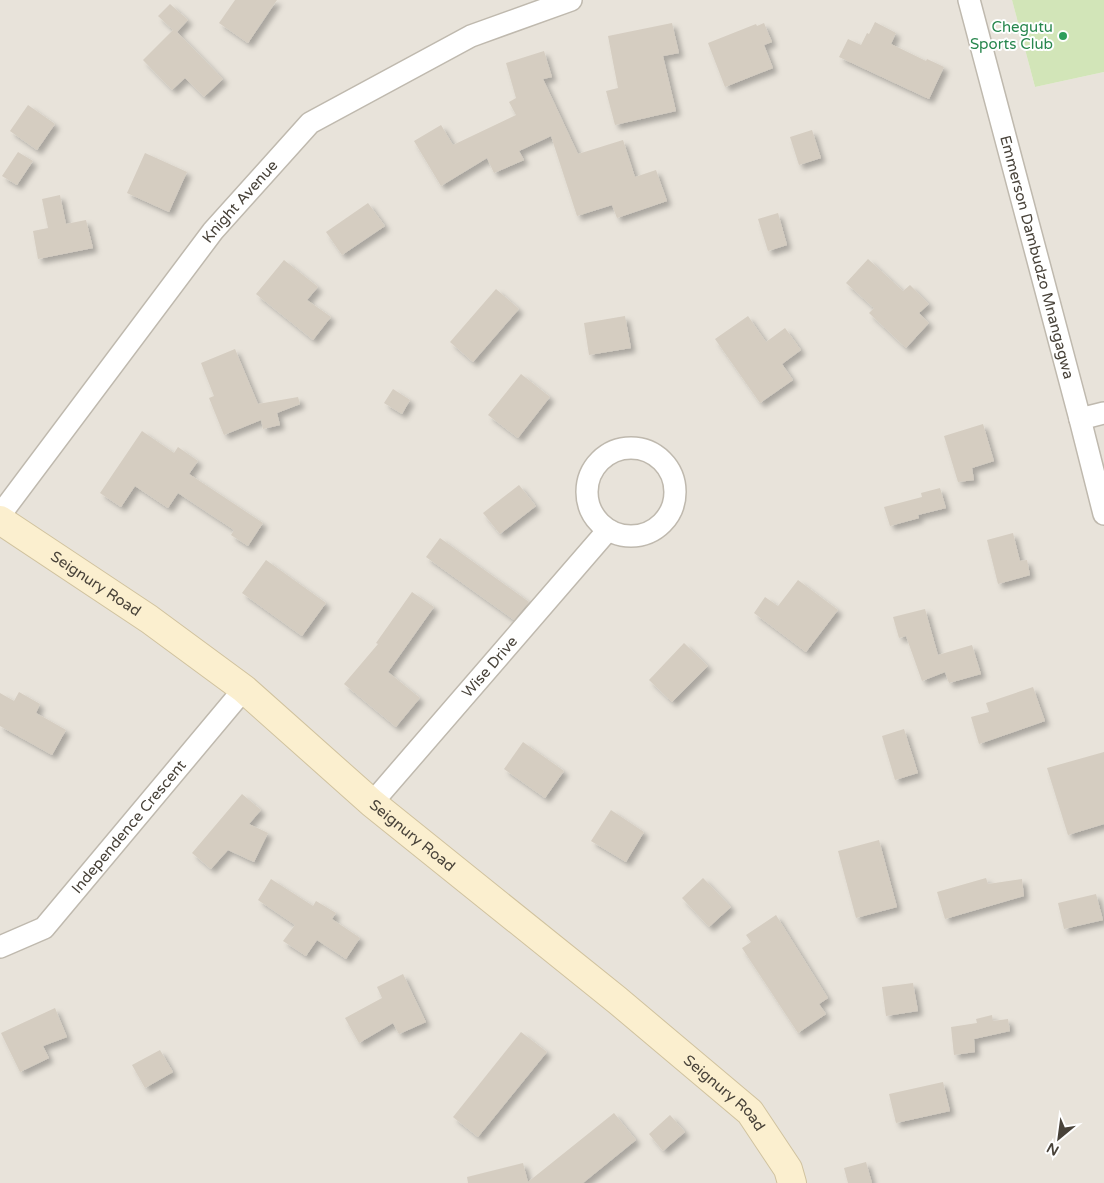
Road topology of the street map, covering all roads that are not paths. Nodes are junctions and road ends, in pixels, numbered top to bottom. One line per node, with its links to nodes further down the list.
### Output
1 (571, 0): 5 (street, Knight Avenue)
2 (969, 0): 4 (street, Emmerson Dambudzo Mnangagwa)
3 (1104, 413): 4 (street)
4 (1080, 419): 6 (street, Emmerson Dambudzo Mnangagwa)
5 (0, 514)
6 (1104, 514)
7 (0, 520): 9 (main road, Seignury Road)
8 (608, 530): 8 (street); 10 (street, Wise Drive)
9 (244, 689): 10 (main road, Seignury Road); 11 (street, Independence Crescent)
10 (372, 803): 12 (main road, Seignury Road)
11 (0, 947)
12 (792, 1183)

